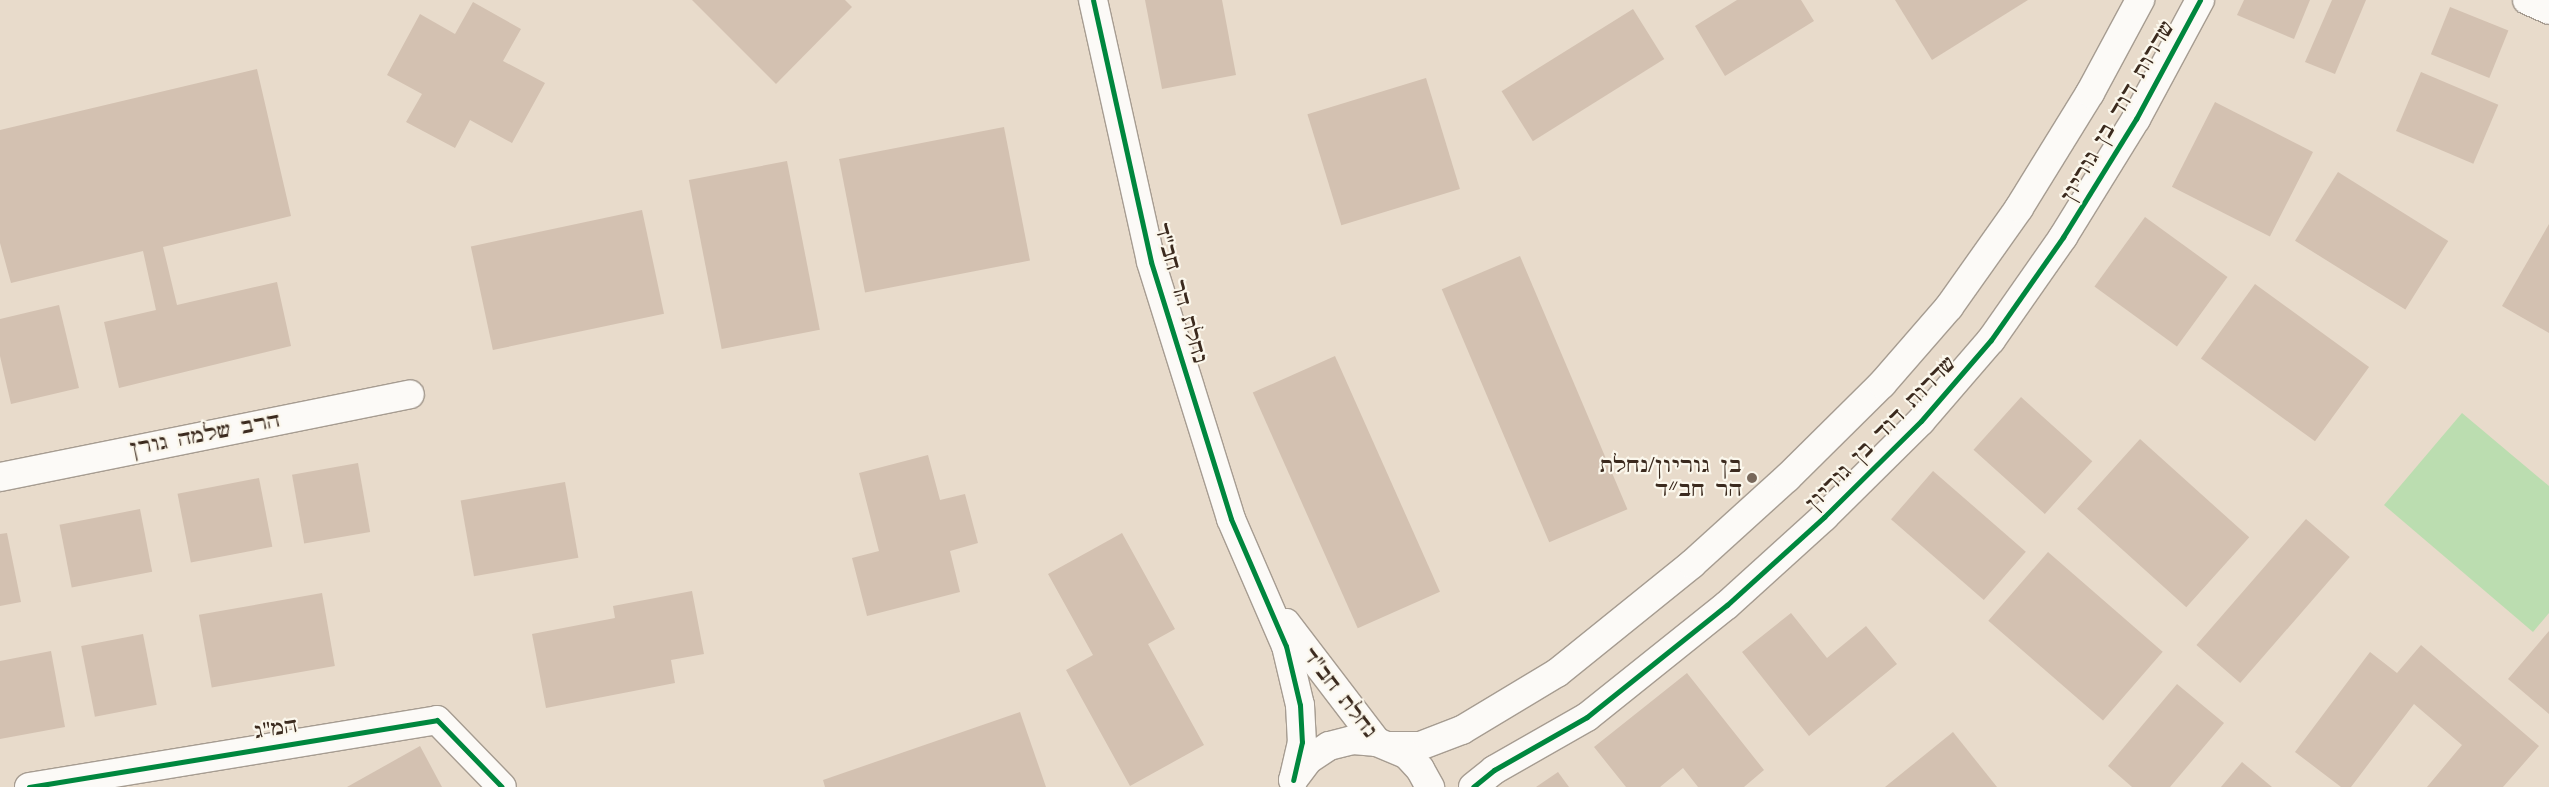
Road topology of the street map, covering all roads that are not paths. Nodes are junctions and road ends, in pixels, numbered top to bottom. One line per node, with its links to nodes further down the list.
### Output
1 (1093, 0): 8 (street, נחלת הר חב"ד)
2 (2140, 0): 9 (street, שדרות דוד בן גוריון)
3 (2200, 0): 15 (street, שדרות דוד בן גוריון)
4 (2526, 0): 5 (street)
5 (2549, 10)
6 (410, 394): 7 (street, הרב שלמה גורן)
7 (0, 477)
8 (1260, 587): 9 (street, נחלת חב"ד); 11 (street, נחלת חב"ד)
9 (1384, 744): 11 (street, שדרות דוד בן גוריון); 14 (street, נחלת חב"ד)
10 (84, 782): 12 (street, המ"ג); 13 (street, המ"ג)
11 (1292, 783)
12 (29, 787)
13 (502, 787)
14 (1430, 787)
15 (1473, 787)

